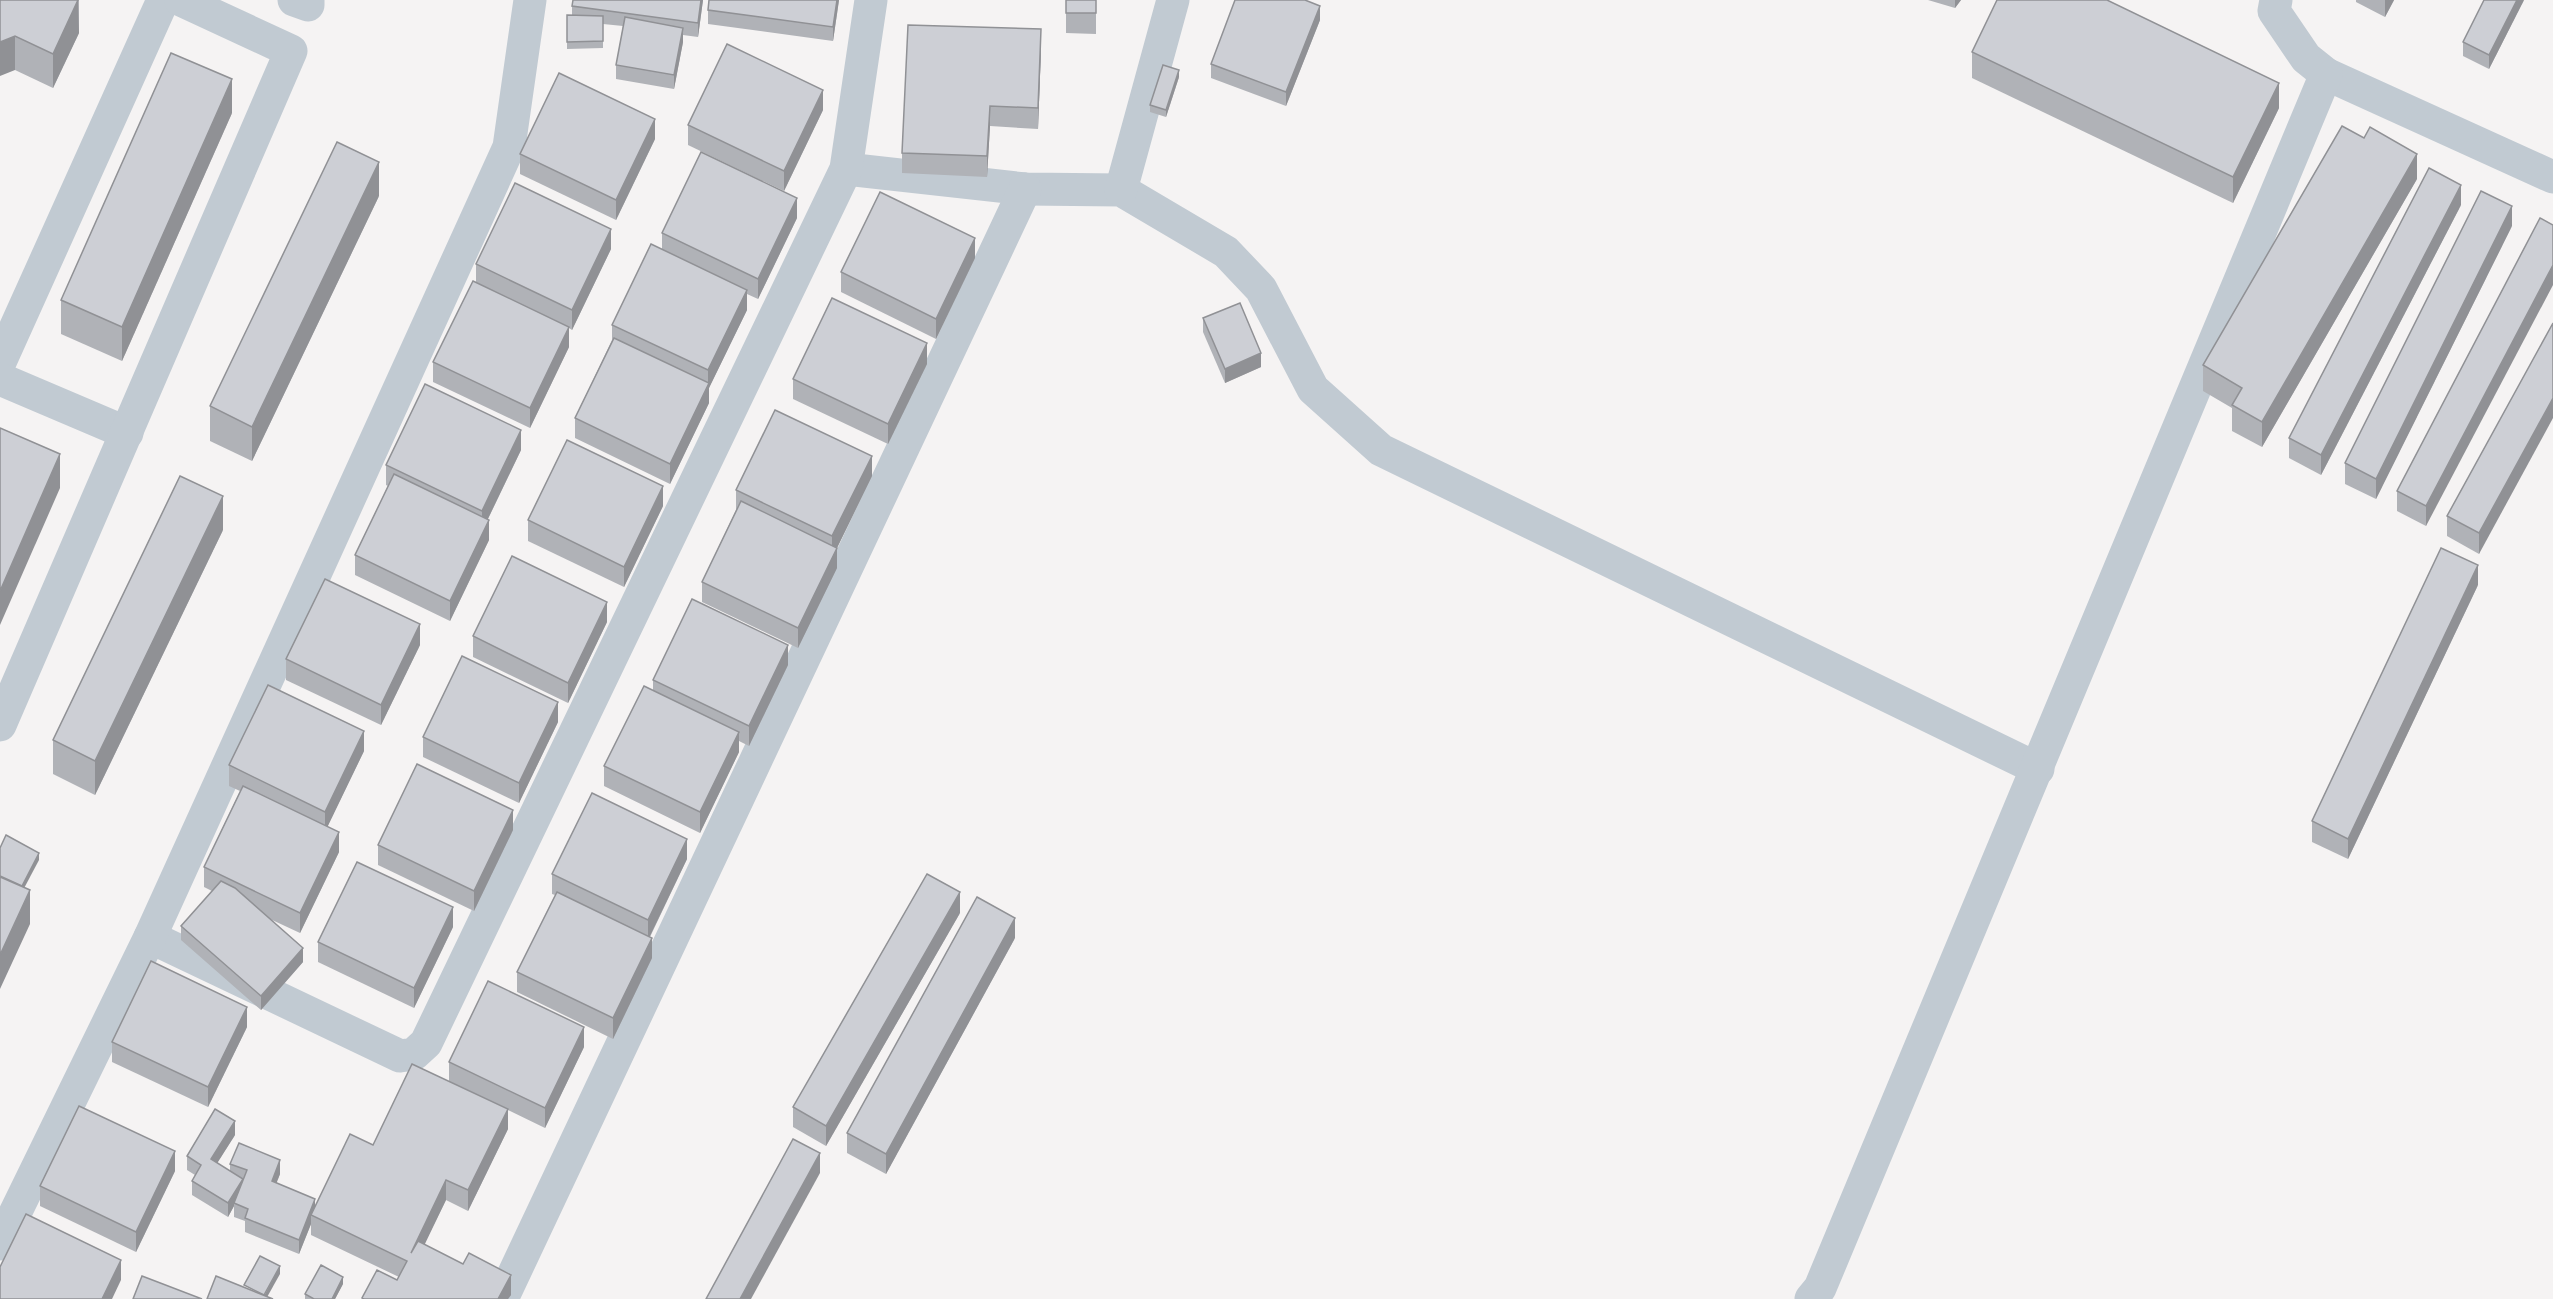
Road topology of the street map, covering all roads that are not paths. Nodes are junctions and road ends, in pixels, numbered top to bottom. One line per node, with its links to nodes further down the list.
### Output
1 (163, 0): 14 (street)
2 (181, 0): 16 (street)
3 (294, 0): 4 (street)
4 (309, 0)
5 (530, 0): 19 (street)
6 (871, 0): 10 (street)
7 (1173, 0): 13 (street)
8 (2276, 0): 9 (street)
9 (2326, 74): 11 (street); 18 (street)
10 (846, 169): 12 (street); 19 (street)
11 (2553, 177)
12 (1025, 189): 13 (street); 22 (street)
13 (1121, 190): 18 (street)
14 (0, 362)
15 (0, 379): 16 (street)
16 (127, 433): 17 (street)
17 (0, 725)
18 (2037, 769): 21 (street)
19 (150, 937): 20 (street)
20 (0, 1244)
21 (1813, 1298)
22 (502, 1299)

